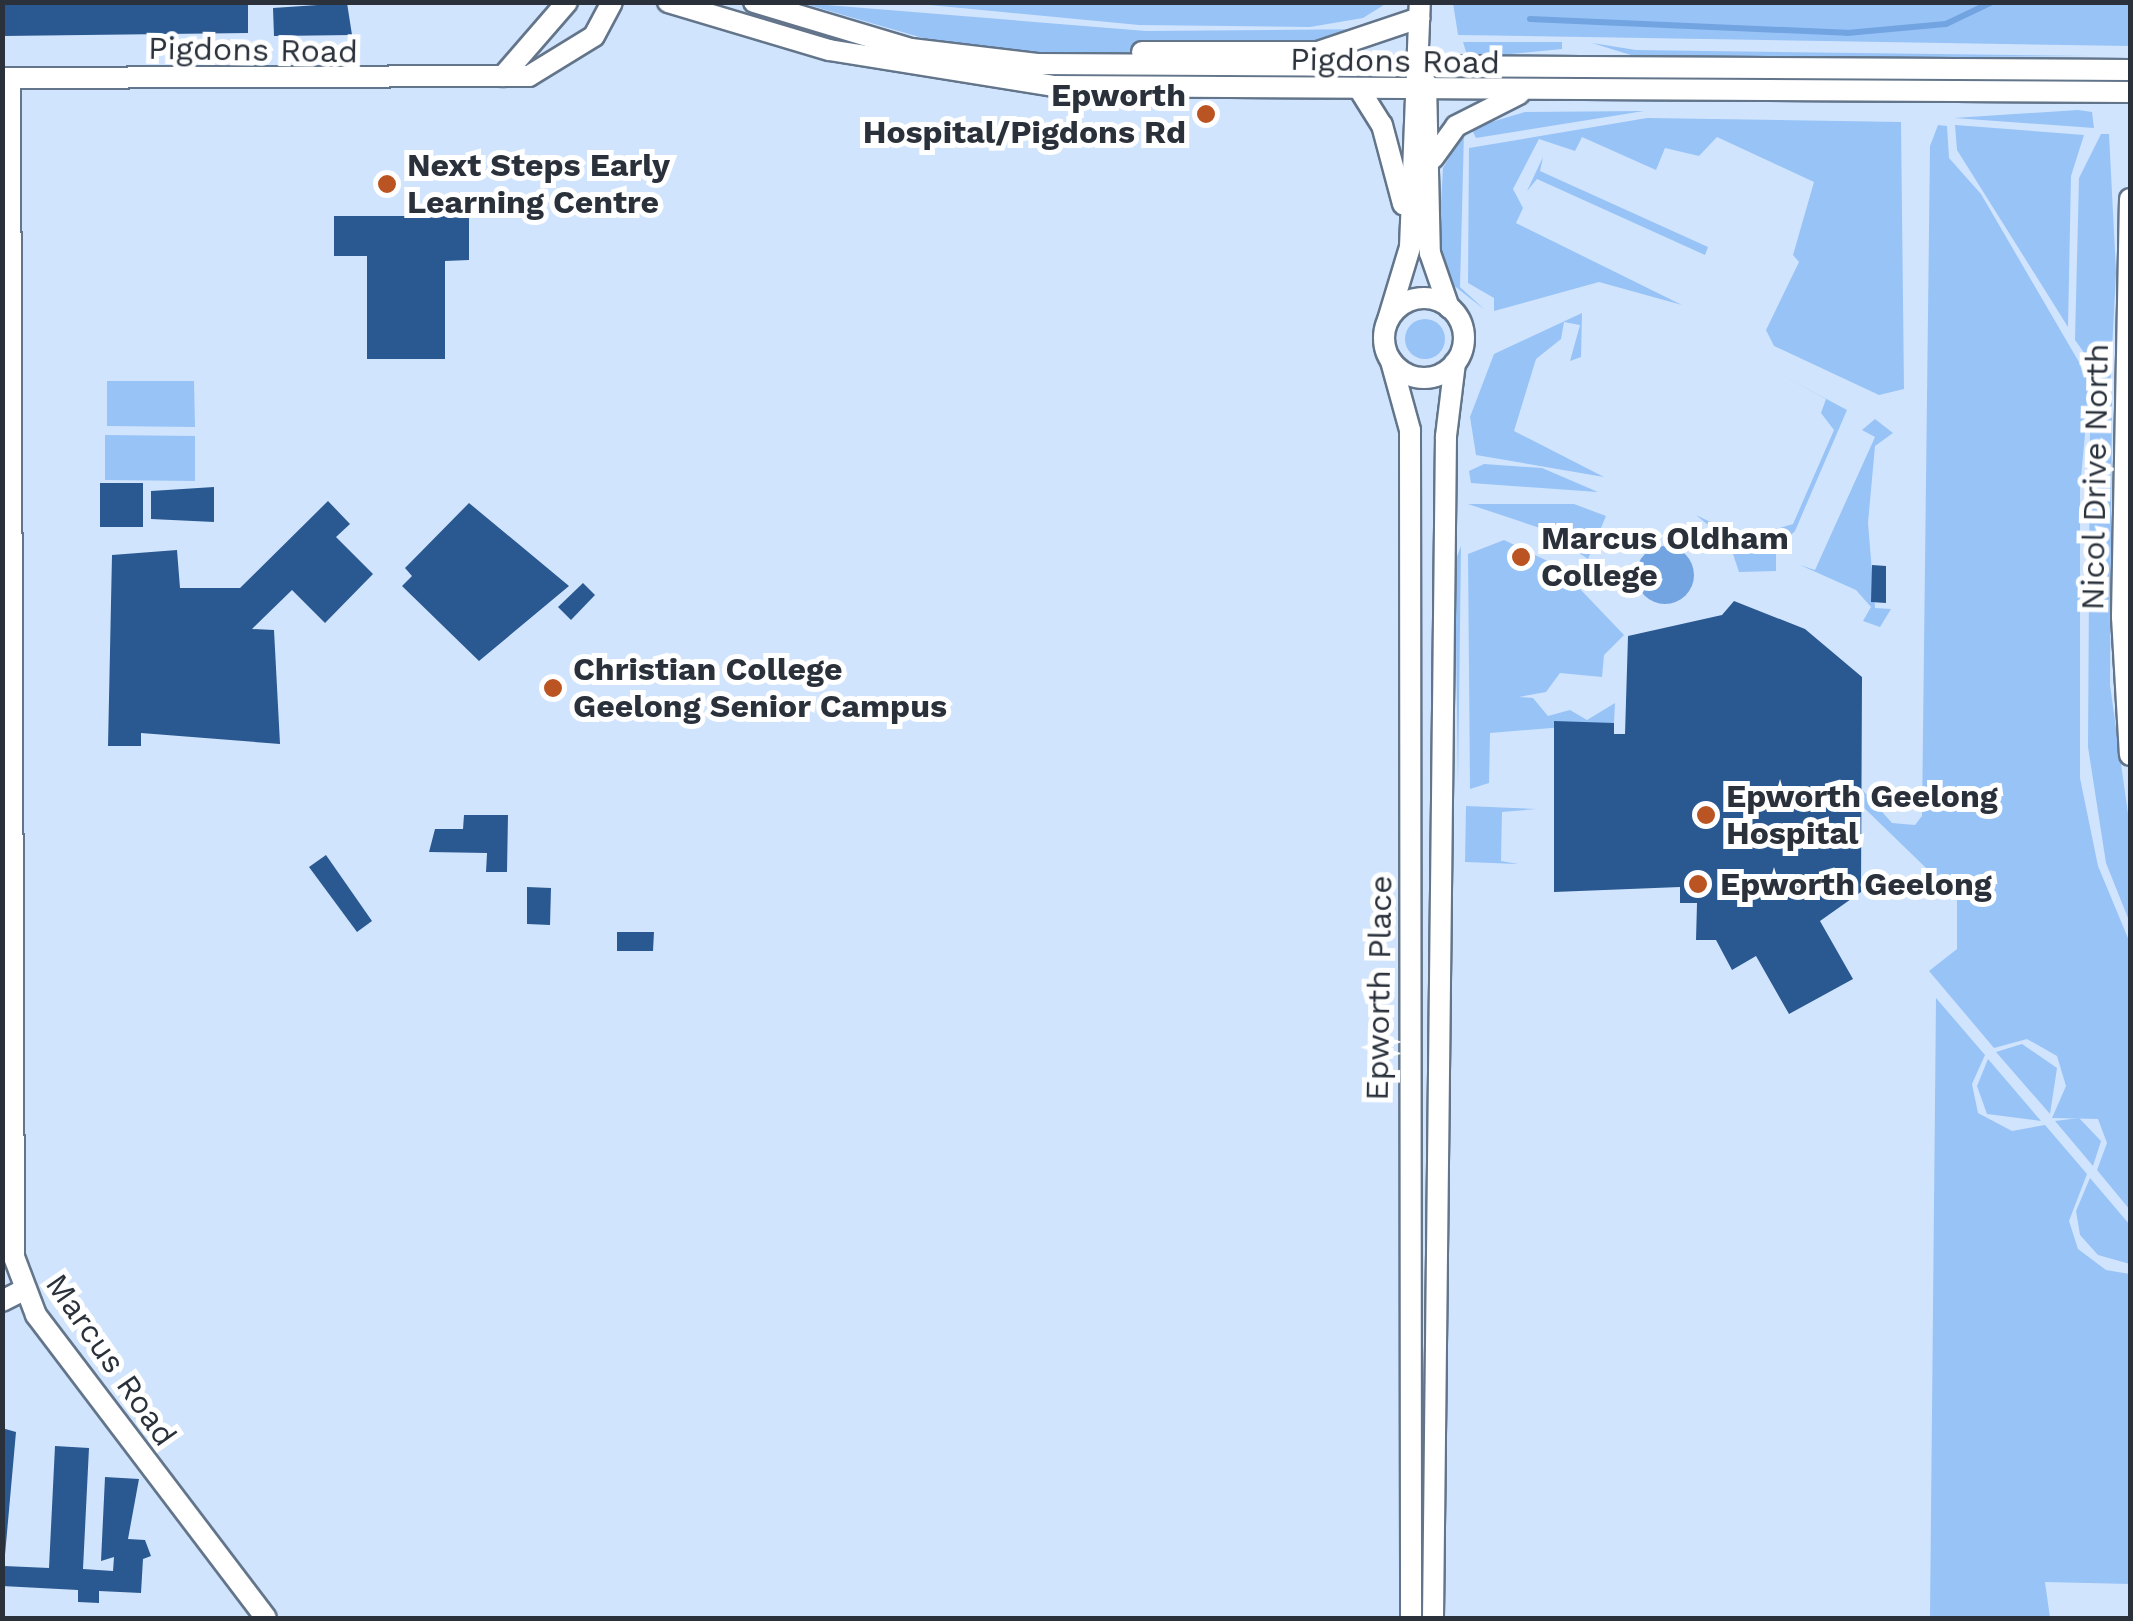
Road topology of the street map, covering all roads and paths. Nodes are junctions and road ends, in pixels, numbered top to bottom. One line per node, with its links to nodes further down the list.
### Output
1 (567, 2): 9 (street)
2 (612, 2): 9 (street, Pigdons Road)
3 (668, 2): 11 (street, Pigdons Road)
4 (754, 2): 6 (street, Pigdons Road)
5 (1419, 10): 6 (street); 7 (street)
6 (1060, 64): 7 (street, Pigdons Road)
7 (1419, 67): 8 (street, Pigdons Road); 12 (street)
8 (2130, 71)
9 (504, 76): 10 (street, Pigdons Road)
10 (6, 78): 25 (street, Marcus Road)
11 (1361, 92): 12 (street, Pigdons Road); 17 (street)
12 (1421, 92): 13 (street, Pigdons Road); 15 (street); 17 (street)
13 (1520, 92): 14 (street, Pigdons Road); 15 (street)
14 (2130, 92)
15 (1430, 166): 18 (street)
16 (2130, 199): 22 (street, Nicol Drive North)
17 (1410, 240): 19 (street)
18 (1449, 308): 19 (street); 21 (street)
19 (1388, 320): 20 (street)
20 (1392, 361): 21 (street); 27 (street, Epworth Place)
21 (1455, 363): 28 (street, Epworth Place)
22 (2129, 376): 23 (street, Nicol Drive North)
23 (2128, 449): 24 (street, Nicol Drive North)
24 (2130, 756)
25 (12, 1296): 26 (street, Marcus Road)
26 (266, 1618)
27 (1411, 1618)
28 (1432, 1618)

